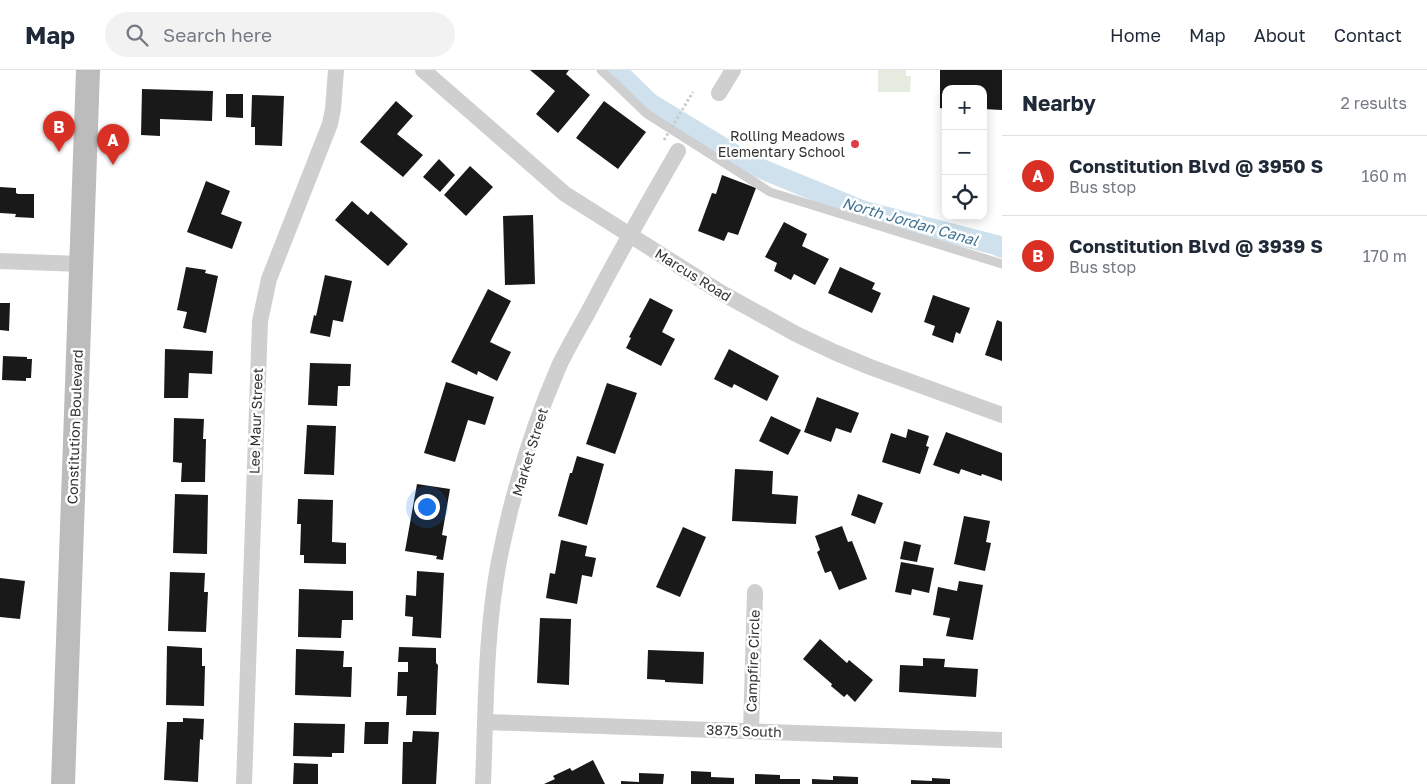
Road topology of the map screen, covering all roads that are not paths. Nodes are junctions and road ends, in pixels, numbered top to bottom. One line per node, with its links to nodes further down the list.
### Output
1 (88, 70): 10 (main road, Constitution Boulevard)
2 (336, 70): 18 (street, Lee Maur Street)
3 (423, 70): 8 (street, Marcus Road)
4 (601, 70): 11 (lane)
5 (733, 70): 6 (street)
6 (719, 93)
7 (678, 151): 8 (street, Market Street)
8 (630, 235): 12 (street, Marcus Road); 14 (street, Market Street)
9 (0, 261): 10 (street)
10 (81, 264): 17 (main road, Constitution Boulevard)
11 (1002, 264)
12 (1002, 415)
13 (755, 592): 15 (street, Campfire Circle)
14 (486, 722): 15 (street, 3875 South); 19 (street, Market Street)
15 (751, 731): 16 (street, 3875 South)
16 (1002, 740)
17 (63, 784)
18 (244, 784)
19 (483, 784)

